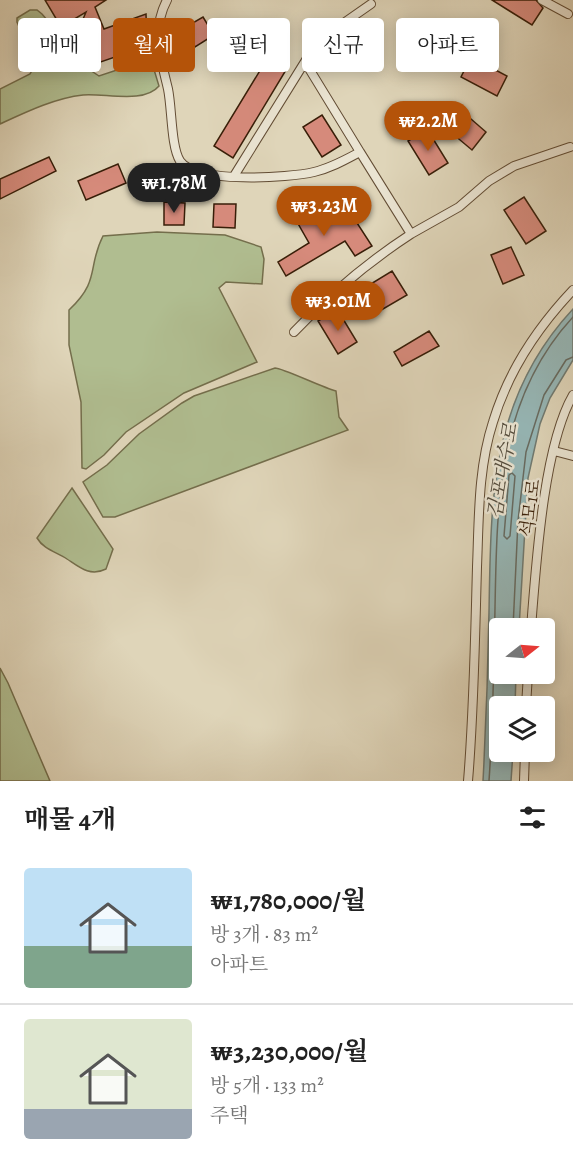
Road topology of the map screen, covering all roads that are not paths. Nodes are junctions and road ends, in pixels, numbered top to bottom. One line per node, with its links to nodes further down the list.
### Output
1 (166, 0): 10 (lane)
2 (542, 0): 4 (lane)
3 (371, 4): 5 (lane)
4 (568, 14)
5 (351, 18)
6 (302, 67): 10 (lane)
7 (311, 72): 9 (lane)
8 (570, 147): 11 (lane)
9 (360, 152): 10 (lane); 11 (lane)
10 (234, 176)
11 (411, 234): 13 (lane)
12 (573, 290): 19 (lane)
13 (294, 332)
14 (573, 395): 15 (lane, 석모1로)
15 (554, 451): 16 (lane); 17 (lane, 석모1로)
16 (573, 456)
17 (532, 618)
18 (525, 762): 20 (lane)
19 (468, 781)
20 (524, 781)

